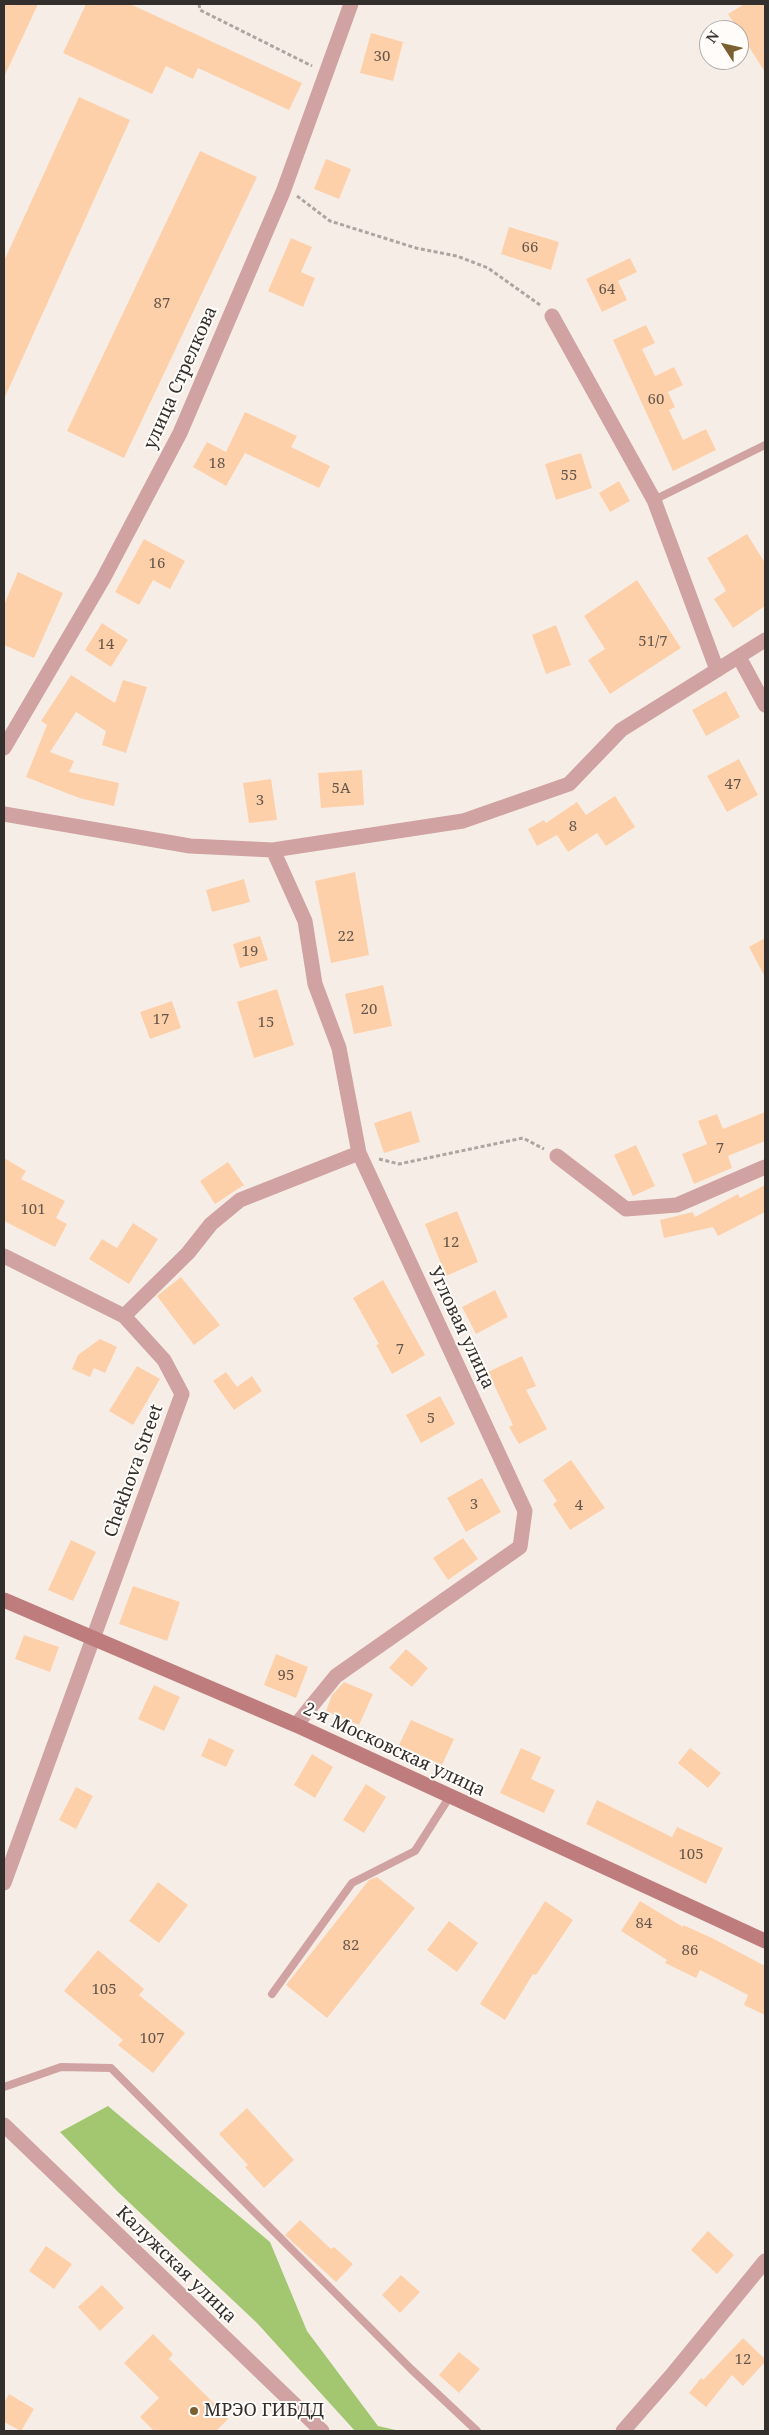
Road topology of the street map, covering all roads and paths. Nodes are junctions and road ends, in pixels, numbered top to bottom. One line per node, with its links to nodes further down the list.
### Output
1 (199, 4): 3 (path)
2 (351, 4): 3 (street, улица Стрелкова)
3 (326, 73): 4 (street, улица Стрелкова)
4 (282, 192): 5 (path); 12 (street, улица Стрелкова)
5 (552, 316): 7 (street)
6 (765, 445): 7 (lane)
7 (654, 500): 10 (street)
8 (765, 640): 9 (street)
9 (739, 656): 10 (street); 11 (street)
10 (717, 670): 14 (street)
11 (765, 706)
12 (4, 748)
13 (4, 814): 14 (street)
14 (273, 850): 15 (street, Угловая улица)
15 (360, 1153): 16 (path); 19 (street); 22 (street, Угловая улица)
16 (557, 1156): 17 (street)
17 (765, 1167)
18 (4, 1256): 19 (street, Chekhova Street)
19 (124, 1316): 21 (street, Chekhova Street)
20 (4, 1600): 21 (street, 2-я Московская улица)
21 (94, 1638): 22 (street, 2-я Московская улица); 24 (street, Chekhova Street)
22 (296, 1725): 23 (street, 2-я Московская улица)
23 (450, 1796): 25 (street, 2-я Московская улица); 26 (lane)
24 (4, 1883)
25 (765, 1941)
26 (272, 1994)
27 (4, 2086): 31 (lane)
28 (4, 2126): 30 (street, Калужская улица)
29 (765, 2261): 32 (street)
30 (322, 2431)
31 (477, 2431)
32 (623, 2431)

